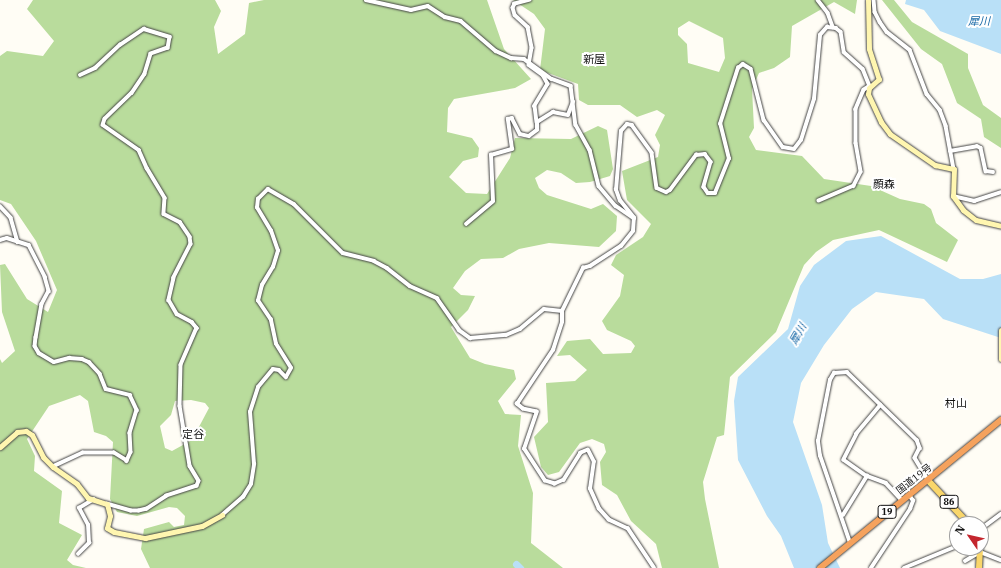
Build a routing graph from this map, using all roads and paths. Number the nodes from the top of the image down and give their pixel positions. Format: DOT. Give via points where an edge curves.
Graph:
graph roads {
  1 [pos="366,0"];
  2 [pos="530,0"];
  3 [pos="818,0"];
  4 [pos="868,0"];
  5 [pos="874,0"];
  6 [pos="833,27"];
  7 [pos="530,62"];
  8 [pos="80,75"];
  9 [pos="870,86"];
  10 [pos="573,101"];
  11 [pos="537,122"];
  12 [pos="950,151"];
  13 [pos="954,169"];
  14 [pos="992,172"];
  15 [pos="1001,192"];
  16 [pos="953,196"];
  17 [pos="819,201"];
  18 [pos="0,206"];
  19 [pos="634,218"];
  20 [pos="466,224"];
  21 [pos="1001,226"];
  22 [pos="0,240"];
  23 [pos="18,242"];
  24 [pos="562,311"];
  25 [pos="1001,330"];
  26 [pos="1001,359"];
  27 [pos="881,406"];
  28 [pos="1001,420"];
  29 [pos="0,447"];
  30 [pos="53,467"];
  31 [pos="867,476"];
  32 [pos="928,480"];
  33 [pos="909,495"];
  34 [pos="94,499"];
  35 [pos="902,500"];
  36 [pos="107,504"];
  37 [pos="1001,514"];
  38 [pos="222,515"];
  39 [pos="843,515"];
  40 [pos="962,516"];
  41 [pos="989,523"];
  42 [pos="848,545"];
  43 [pos="949,549"];
  44 [pos="78,554"];
  45 [pos="989,554"];
  46 [pos="971,556"];
  47 [pos="980,556"];
  48 [pos="1001,560"];
  49 [pos="964,561"];
  50 [pos="654,568"];
  51 [pos="820,568"];
  52 [pos="871,568"];
  53 [pos="904,568"];
  54 [pos="979,568"];
  1 -- 7 [label="street" via="411,10 428,6 445,17 461,21 496,51"];
  2 -- 7 [label="street" via="515,4 513,8 528,27 532,48"];
  3 -- 6 [label="street"];
  4 -- 9 [label="street" via="869,49 879,79"];
  5 -- 12 [label="street" via="875,12 887,32 904,44 913,55 927,94 940,110"];
  6 -- 9 [label="street" via="841,32 844,52 863,69"];
  6 -- 19 [label="street" via="827,27 820,35 814,99 801,140 794,149 783,147 764,120 751,69 743,64 738,68 720,124 730,160 715,193 708,192 704,187 711,164 705,154 696,155 670,190 666,192 657,188 652,152 635,128 630,124 626,125 621,131 616,190 620,201"];
  7 -- 10 [label="street" via="552,79 571,86"];
  7 -- 11 [label="street" via="529,65 543,75 548,84 535,106"];
  8 -- 36 [label="street" via="95,68 120,45 144,29 170,37 170,45 151,54 145,74 103,125 139,150 165,198 164,214 180,222 190,237 191,244 174,278 169,300 177,314 192,322 197,328 181,365 180,406 190,466 199,481 197,486 167,496 147,509 139,511"];
  9 -- 13 [label="street" via="869,100 890,134 934,165"];
  9 -- 17 [label="street" via="864,90 856,109 856,143 862,172 854,186"];
  10 -- 11 [label="street" via="568,115 553,112"];
  10 -- 19 [label="street" via="576,125 590,150 599,186 616,206"];
  11 -- 20 [label="street" via="537,130 526,137 518,132 512,118 508,119 512,149 491,155 493,201"];
  12 -- 13 [label="street"];
  12 -- 14 [label="street" via="977,146 981,148 986,171"];
  13 -- 16 [label="street"];
  15 -- 16 [label="street" via="974,201"];
  16 -- 21 [label="street" via="963,210 976,220"];
  18 -- 23 [label="street" via="12,218"];
  19 -- 24 [label="street" via="633,231 626,241 590,266 583,268"];
  22 -- 23 [label="street" via="7,238"];
  23 -- 30 [label="street" via="29,246 36,256 50,291 42,304 36,337 35,346 39,353 54,362 69,358 89,362 95,367 106,389 130,395 137,410 130,433 131,452 127,462 114,453 82,453"];
  24 -- 38 [label="street" via="544,309 520,328 506,335 470,338 459,330 444,306 433,296 410,286 388,268 374,261 343,254 294,204 268,189 258,199 257,208 271,231 278,251 273,267 262,285 258,301 271,320 276,344 291,368 286,377 273,369 258,387 250,412 254,464 251,484 243,497"];
  24 -- 50 [label="street" via="562,322 551,355 518,402 520,408 535,411 537,415 525,445 525,452 545,481 551,484 564,480 583,450 590,452 594,462 590,489 599,509 609,520 628,529"];
  25 -- 26 [label="street"];
  27 -- 31 [label="street" via="857,434 844,460"];
  27 -- 32 [label="street" via="917,440 920,448 915,458"];
  27 -- 42 [label="street" via="847,372 834,372 830,380 818,441 820,456"];
  28 -- 32 [label="highway, 国道19号 / 19"];
  29 -- 30 [label="street" via="17,432 26,431 32,435 43,457"];
  30 -- 34 [label="street" via="77,484 88,498"];
  31 -- 35 [label="street" via="886,483"];
  31 -- 39 [label="street"];
  32 -- 33 [label="highway, 国道19号 / 19"];
  32 -- 40 [label="main road, 86"];
  33 -- 35 [label="highway, 国道19号 / 19"];
  33 -- 52 [label="street" via="913,501 910,509"];
  34 -- 36 [label="street"];
  34 -- 44 [label="street" via="79,508 88,526 88,543"];
  35 -- 42 [label="highway, 国道19号 / 19"];
  36 -- 38 [label="street" via="110,516 107,528 137,538 202,526"];
  37 -- 41 [label="street"];
  42 -- 51 [label="highway, 国道19号 / 19"];
  43 -- 53 [label="street"];
  45 -- 48 [label="street"];
  46 -- 49 [label="street"];
  47 -- 54 [label="main road"];
}
